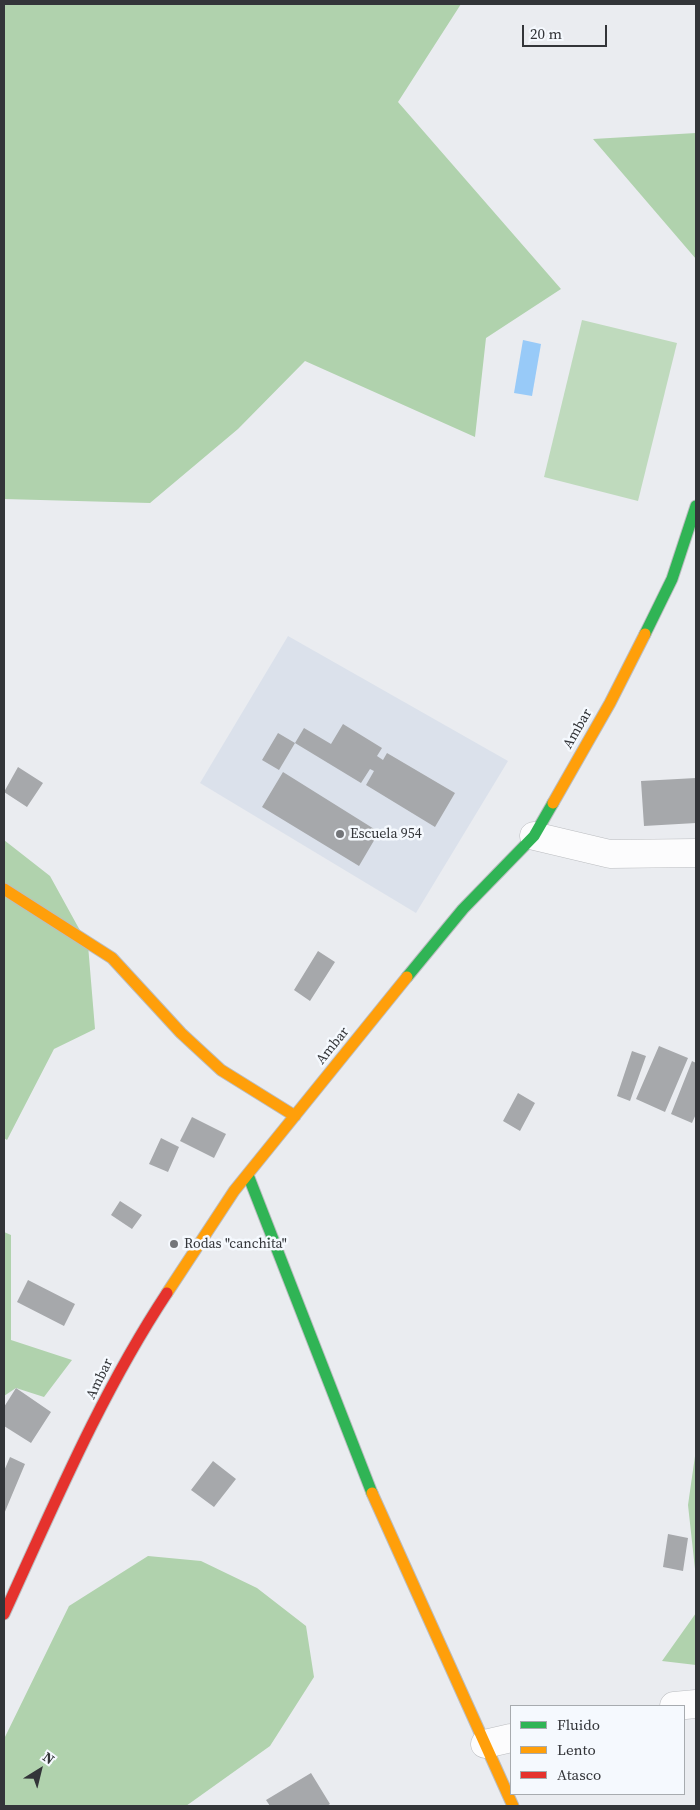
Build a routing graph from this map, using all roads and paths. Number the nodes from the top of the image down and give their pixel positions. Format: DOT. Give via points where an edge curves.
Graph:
graph roads {
  1 [pos="696,506"];
  2 [pos="534,836"];
  3 [pos="696,853"];
  4 [pos="4,888"];
  5 [pos="295,1116"];
  6 [pos="248,1175"];
  7 [pos="4,1614"];
  8 [pos="510,1738"];
  9 [pos="485,1744"];
  10 [pos="513,1806"];
  1 -- 2 [label="street, Ambar" via="672,579 610,703"];
  2 -- 3 [label="street" via="610,854"];
  2 -- 5 [label="street, Ambar" via="463,909"];
  4 -- 5 [label="street" via="112,958 181,1033 221,1070"];
  5 -- 6 [label="street, Ambar"];
  6 -- 7 [label="street, Ambar" via="234,1191 134,1343"];
  6 -- 9 [label="street" via="368,1482"];
  8 -- 9 [label="street"];
  9 -- 10 [label="street"];
}
